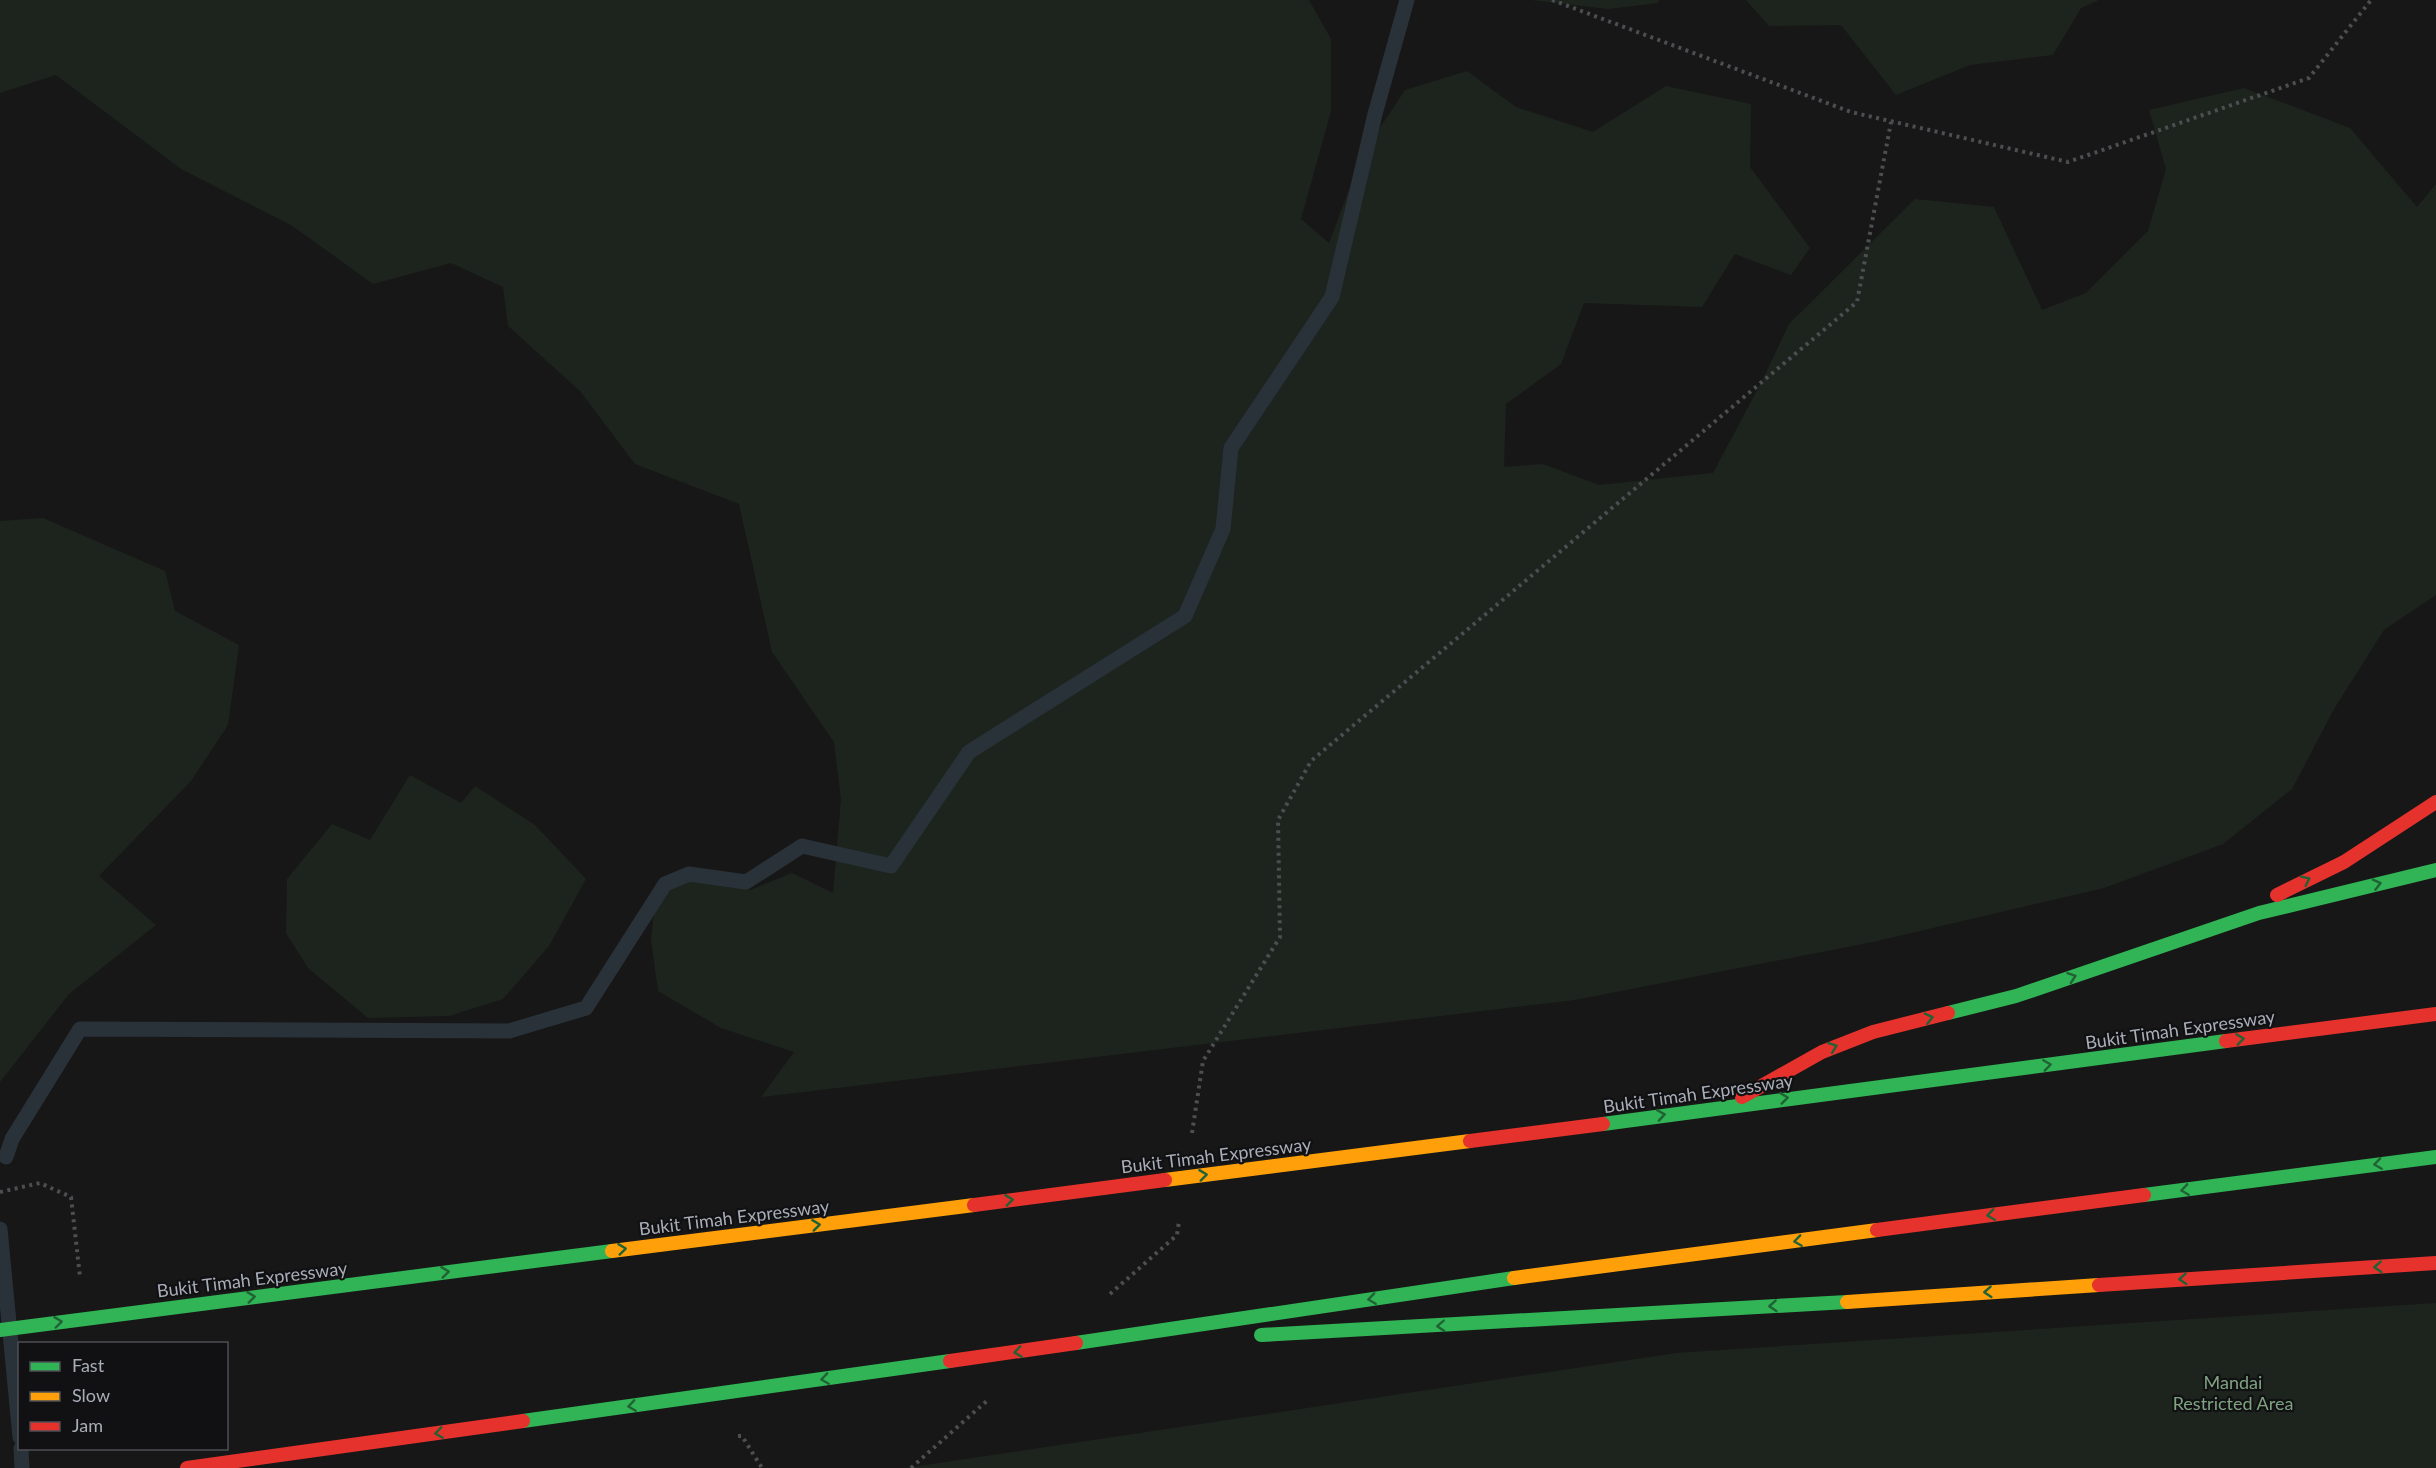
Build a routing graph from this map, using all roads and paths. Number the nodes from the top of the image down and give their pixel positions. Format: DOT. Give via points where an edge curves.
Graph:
graph roads {
  1 [pos="1552,0"];
  2 [pos="2371,0"];
  3 [pos="1891,122"];
  4 [pos="2436,802"];
  5 [pos="2436,870"];
  6 [pos="2259,913"];
  7 [pos="2436,1014"];
  8 [pos="1726,1106"];
  9 [pos="1191,1143"];
  10 [pos="2436,1156"];
  11 [pos="0,1192"];
  12 [pos="1180,1212"];
  13 [pos="2436,1263"];
  14 [pos="81,1287"];
  15 [pos="1106,1297"];
  16 [pos="0,1330"];
  17 [pos="1252,1335"];
  18 [pos="1205,1337"];
  19 [pos="1076,1343"];
  20 [pos="990,1398"];
  21 [pos="187,1468"];
  22 [pos="911,1468"];
  1 -- 3 [label="path" via="1851,112"];
  2 -- 3 [label="path" via="2309,78 2068,162"];
  3 -- 9 [label="path" via="1857,302 1311,761 1278,820 1280,937 1203,1061"];
  6 -- 4 [label="highway, one-way" via="2274,896 2344,862"];
  6 -- 5 [label="highway, one-way"];
  8 -- 6 [label="highway, one-way" via="1822,1052 1873,1032 2016,996"];
  8 -- 7 [label="highway, Bukit Timah Expressway, one-way"];
  16 -- 8 [label="highway, Bukit Timah Expressway, one-way, bridge"];
  10 -- 19 [label="highway, one-way" via="1492,1281"];
  11 -- 14 [label="path" via="40,1183 71,1197"];
  12 -- 15 [label="path" via="1177,1235"];
  13 -- 17 [label="highway, one-way" via="1499,1323"];
  18 -- 19 [label="highway"];
  19 -- 21 [label="highway, one-way, bridge"];
  20 -- 22 [label="path"];
}
